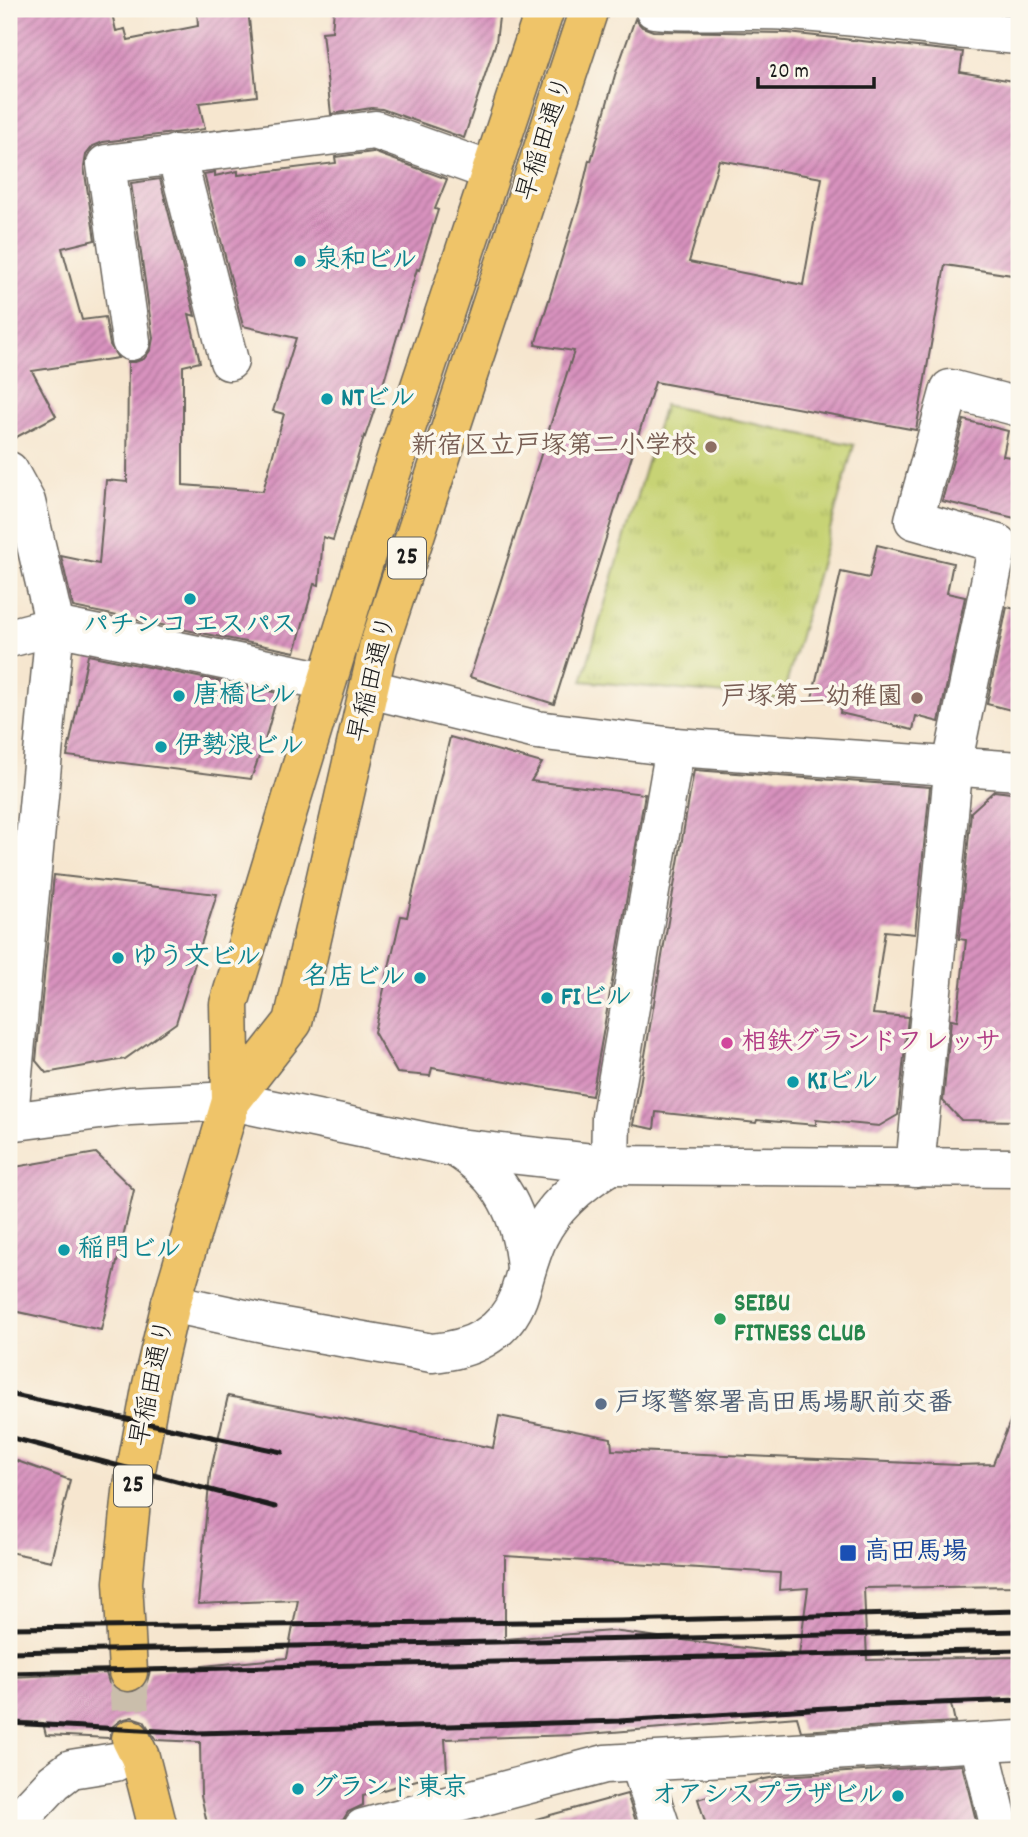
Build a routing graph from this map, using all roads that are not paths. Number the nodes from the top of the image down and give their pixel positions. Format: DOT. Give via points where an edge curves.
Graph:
graph roads {
  1 [pos="545,9"];
  2 [pos="590,9"];
  3 [pos="654,9"];
  4 [pos="920,17"];
  5 [pos="1019,35"];
  6 [pos="176,154"];
  7 [pos="490,172"];
  8 [pos="131,341"];
  9 [pos="229,360"];
  10 [pos="1019,407"];
  11 [pos="9,471"];
  12 [pos="55,626"];
  13 [pos="9,638"];
  14 [pos="327,681"];
  15 [pos="370,689"];
  16 [pos="675,747"];
  17 [pos="954,766"];
  18 [pos="1019,771"];
  19 [pos="231,1101"];
  20 [pos="9,1116"];
  21 [pos="9,1122"];
  22 [pos="456,1148"];
  23 [pos="610,1165"];
  24 [pos="915,1168"];
  25 [pos="1019,1168"];
  26 [pos="526,1268"];
  27 [pos="171,1303"];
  28 [pos="128,1672"];
  29 [pos="1019,1740"];
  30 [pos="979,1743"];
  31 [pos="123,1751"];
  32 [pos="639,1762"];
  33 [pos="428,1820"];
  34 [pos="10,1828"];
  35 [pos="158,1828"];
  36 [pos="363,1828"];
  37 [pos="661,1828"];
  38 [pos="1000,1828"];
  1 -- 7 [label="main road, 早稲田通り / 25"];
  2 -- 15 [label="main road, 早稲田通り / 25" via="427,496"];
  3 -- 4 [label="street"];
  4 -- 5 [label="street"];
  6 -- 7 [label="street" via="376,130"];
  6 -- 8 [label="street" via="106,163"];
  6 -- 9 [label="street"];
  7 -- 14 [label="main road, 早稲田通り / 25"];
  10 -- 17 [label="street" via="950,389 914,520 998,544"];
  11 -- 12 [label="street" via="26,502"];
  12 -- 13 [label="street"];
  12 -- 14 [label="street"];
  12 -- 20 [label="street"];
  14 -- 19 [label="main road, 早稲田通り / 25" via="229,1004"];
  15 -- 16 [label="street" via="537,730"];
  15 -- 19 [label="main road, 早稲田通り / 25" via="293,1022"];
  16 -- 17 [label="street"];
  16 -- 23 [label="street" via="611,1117"];
  17 -- 18 [label="street"];
  17 -- 24 [label="street" via="932,881"];
  19 -- 21 [label="street" via="130,1106"];
  19 -- 22 [label="street"];
  19 -- 27 [label="main road, 早稲田通り / 25"];
  22 -- 23 [label="street"];
  22 -- 26 [label="street" via="485,1170 508,1200 517,1217"];
  23 -- 24 [label="street"];
  23 -- 26 [label="street" via="582,1182 558,1207 539,1235"];
  24 -- 25 [label="street"];
  26 -- 27 [label="street" via="517,1300 499,1327 470,1346 432,1353"];
  27 -- 28 [label="main road, 早稲田通り / 25" via="132,1492 123,1582"];
  29 -- 30 [label="street"];
  30 -- 32 [label="street"];
  30 -- 38 [label="street"];
  31 -- 34 [label="street" via="71,1769"];
  31 -- 35 [label="main road" via="140,1756"];
  32 -- 33 [label="street" via="605,1764"];
  32 -- 37 [label="street"];
  33 -- 36 [label="street"];
}
